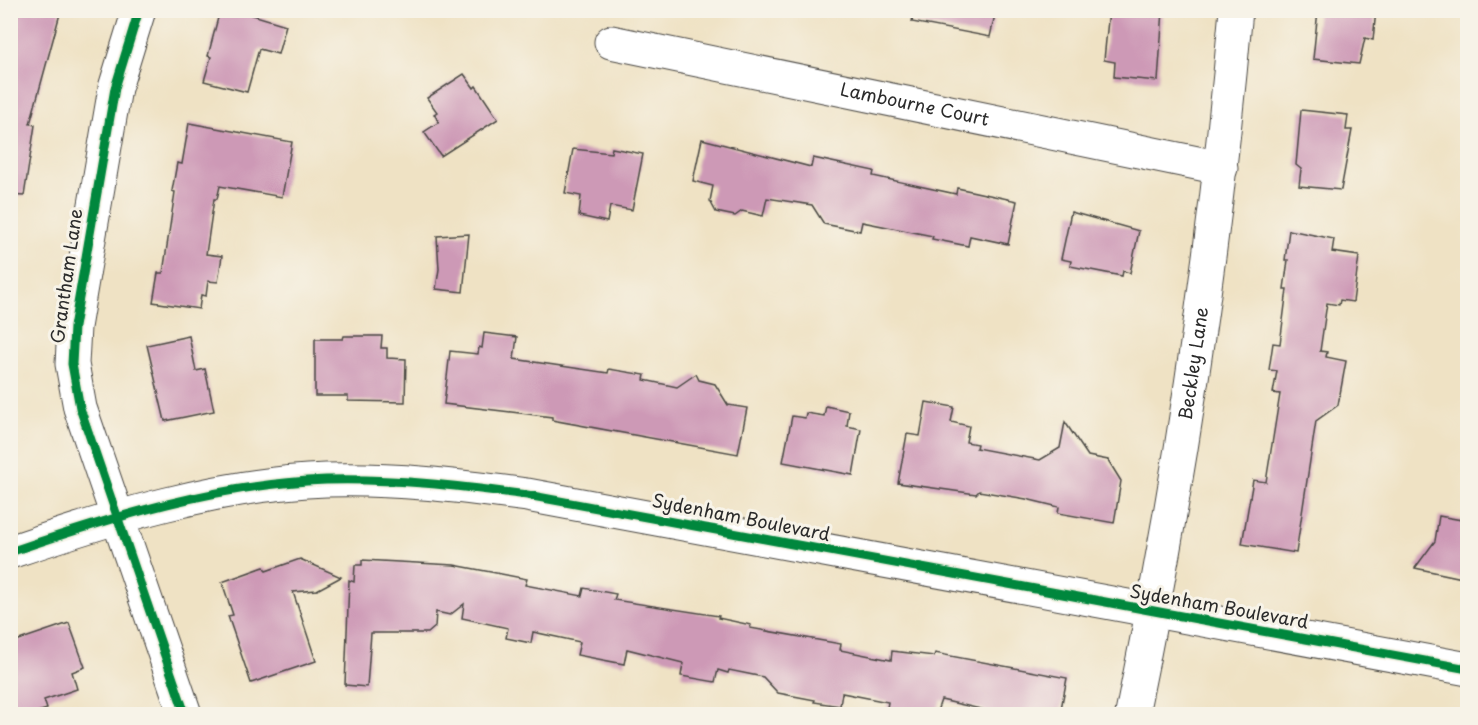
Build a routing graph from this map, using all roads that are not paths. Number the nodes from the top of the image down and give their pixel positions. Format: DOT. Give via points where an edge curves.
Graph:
graph roads {
  1 [pos="139,10"];
  2 [pos="1236,10"];
  3 [pos="611,42"];
  4 [pos="1221,168"];
  5 [pos="117,518"];
  6 [pos="10,552"];
  7 [pos="1153,612"];
  8 [pos="1467,669"];
  9 [pos="184,714"];
  10 [pos="1132,714"];
  1 -- 5 [label="street, Grantham Lane" via="110,111 74,327 72,364 80,408"];
  2 -- 4 [label="street, Beckley Lane"];
  3 -- 4 [label="street, Lambourne Court"];
  4 -- 7 [label="street, Beckley Lane" via="1195,360"];
  5 -- 6 [label="street, Sydenham Boulevard"];
  5 -- 7 [label="street, Sydenham Boulevard" via="188,499 261,486 324,480 429,482 526,495"];
  5 -- 9 [label="street, Grantham Lane"];
  7 -- 8 [label="street, Sydenham Boulevard"];
  7 -- 10 [label="street, Beckley Lane"];
}
